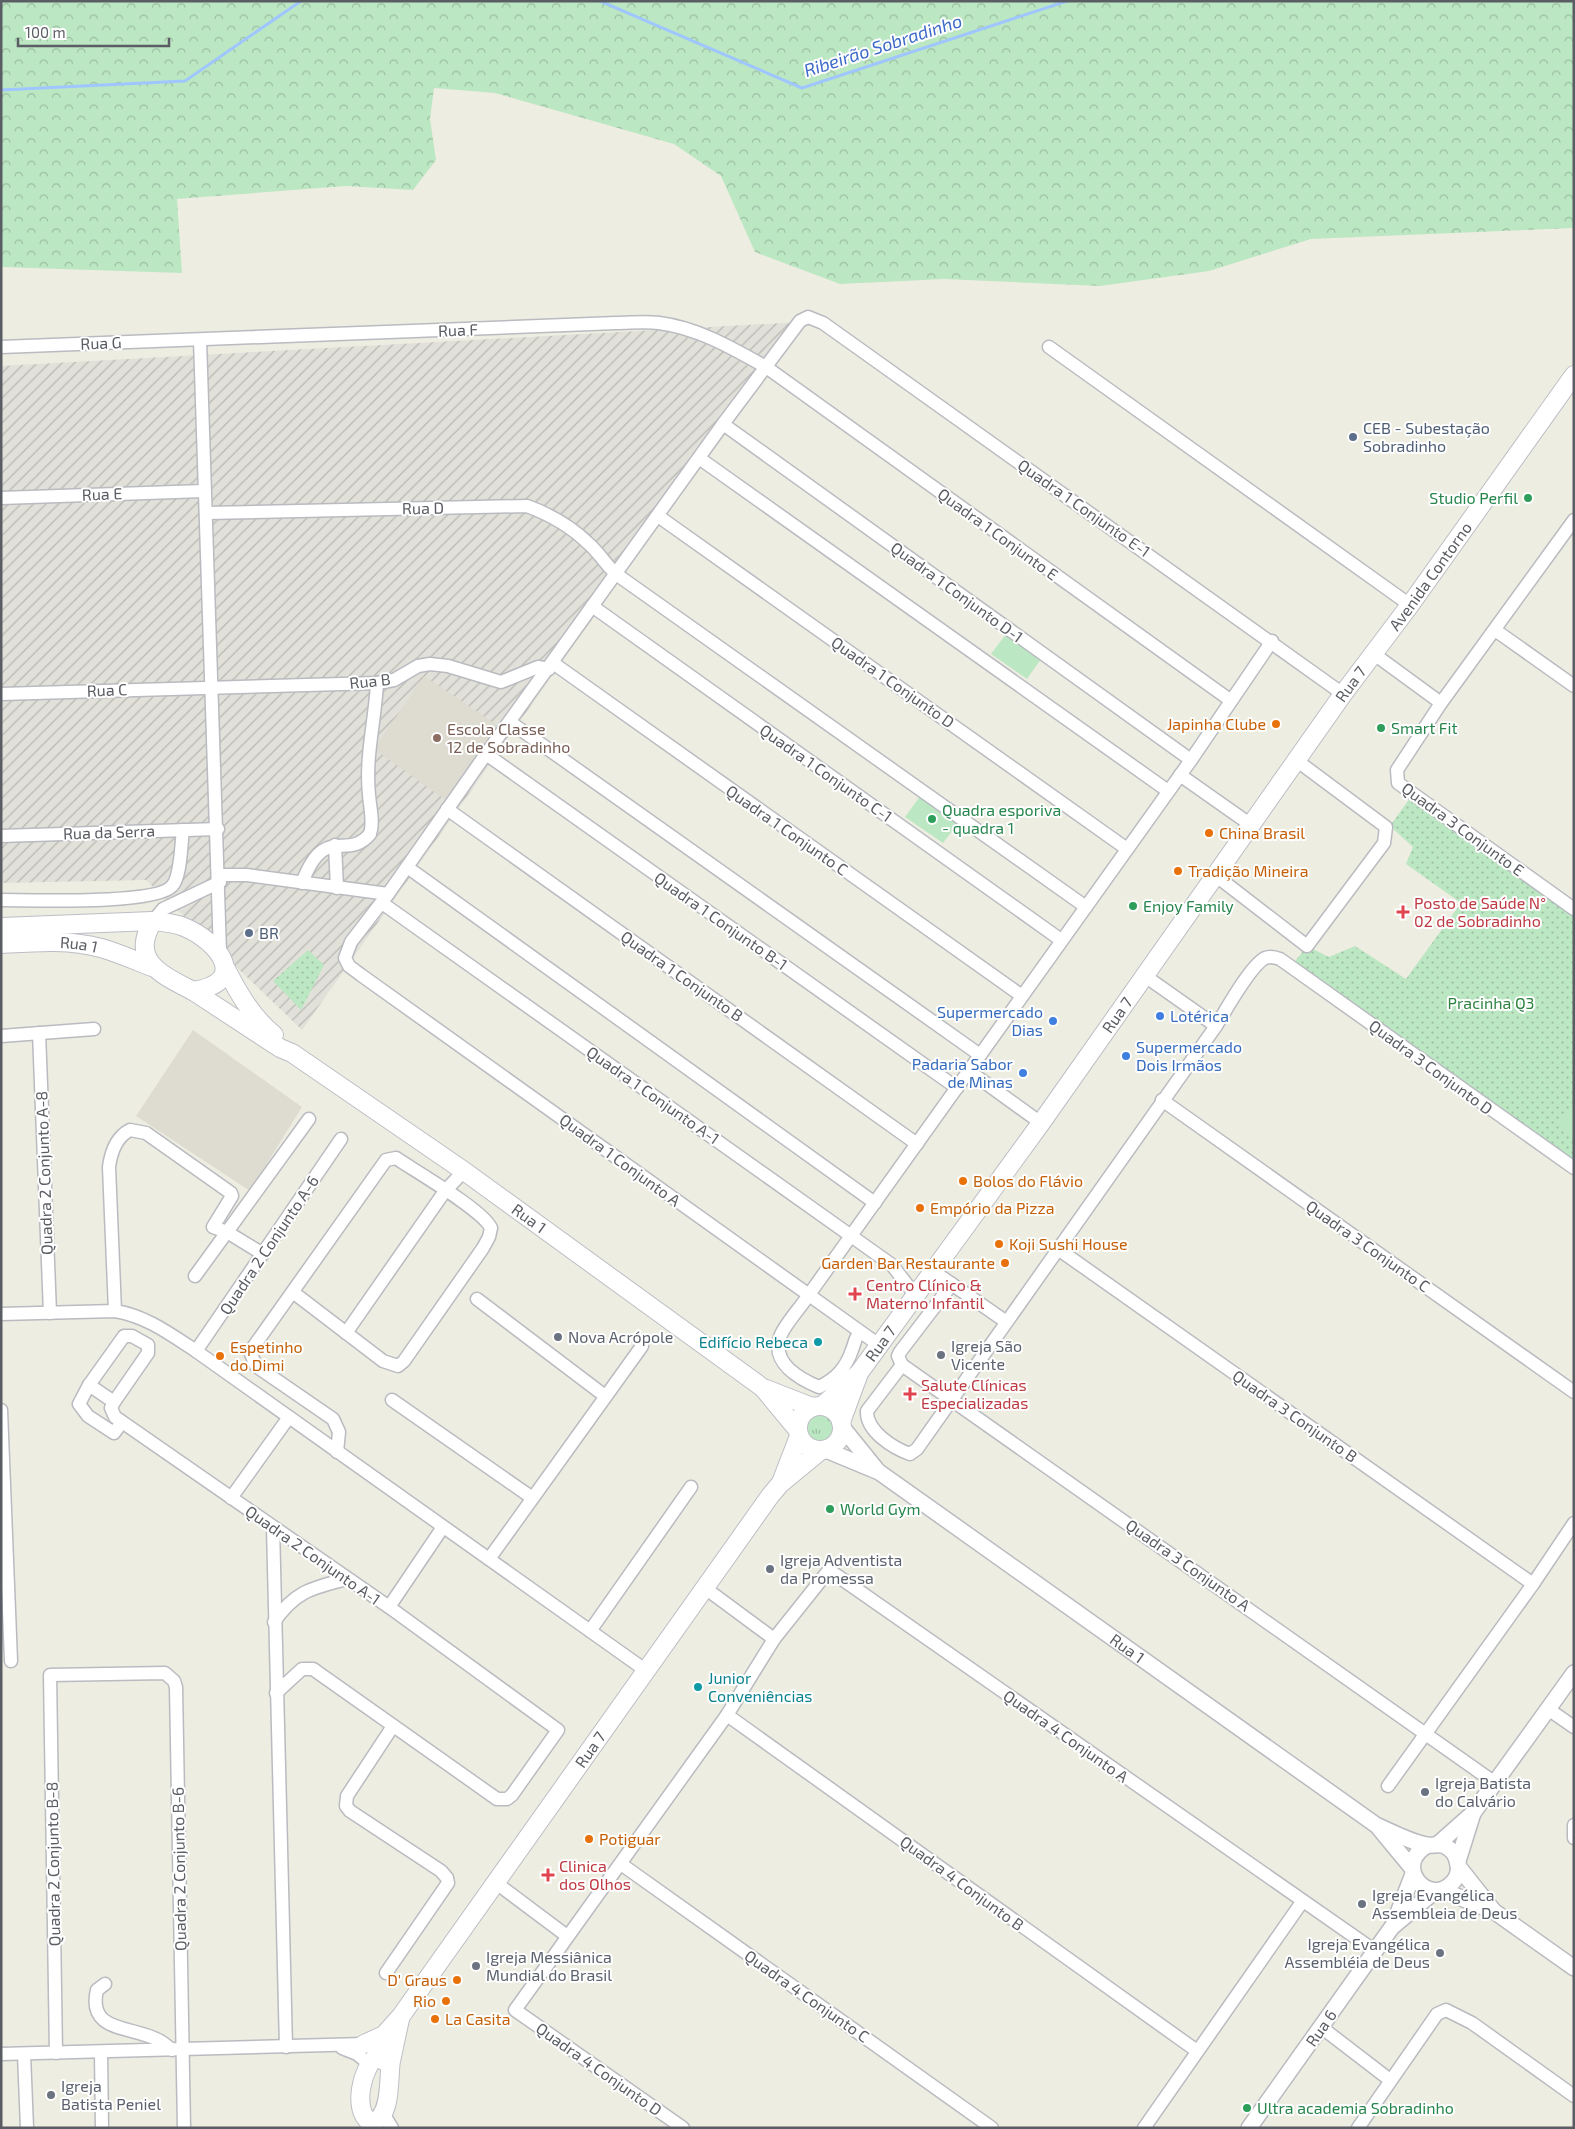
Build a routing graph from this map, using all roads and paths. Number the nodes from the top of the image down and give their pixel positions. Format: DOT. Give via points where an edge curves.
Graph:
graph roads {
  1 [pos="823,323"];
  2 [pos="200,340"];
  3 [pos="1,347"];
  4 [pos="1049,347"];
  5 [pos="766,367"];
  6 [pos="1574,375"];
  7 [pos="723,424"];
  8 [pos="699,458"];
  9 [pos="204,491"];
  10 [pos="1,498"];
  11 [pos="206,513"];
  12 [pos="658,516"];
  13 [pos="1574,520"];
  14 [pos="616,574"];
  15 [pos="1410,605"];
  16 [pos="592,606"];
  17 [pos="1495,630"];
  18 [pos="1272,641"];
  19 [pos="1374,654"];
  20 [pos="551,666"];
  21 [pos="377,683"];
  22 [pos="212,686"];
  23 [pos="1574,686"];
  24 [pos="1,694"];
  25 [pos="1343,694"];
  26 [pos="1230,700"];
  27 [pos="1440,702"];
  28 [pos="510,722"];
  29 [pos="486,754"];
  30 [pos="1191,760"];
  31 [pos="1296,760"];
  32 [pos="1180,775"];
  33 [pos="1168,791"];
  34 [pos="447,809"];
  35 [pos="1251,825"];
  36 [pos="218,829"];
  37 [pos="183,830"];
  38 [pos="1,836"];
  39 [pos="335,845"];
  40 [pos="1127,848"];
  41 [pos="407,867"];
  42 [pos="1215,875"];
  43 [pos="219,879"];
  44 [pos="302,883"];
  45 [pos="337,888"];
  46 [pos="200,892"];
  47 [pos="385,899"];
  48 [pos="1,900"];
  49 [pos="219,903"];
  50 [pos="1086,907"];
  51 [pos="1574,909"];
  52 [pos="153,921"];
  53 [pos="1,927"];
  54 [pos="1061,940"];
  55 [pos="1,944"];
  56 [pos="223,961"];
  57 [pos="152,967"];
  58 [pos="1145,976"];
  59 [pos="193,991"];
  60 [pos="1022,996"];
  61 [pos="1216,1026"];
  62 [pos="94,1029"];
  63 [pos="38,1033"];
  64 [pos="1,1036"];
  65 [pos="292,1053"];
  66 [pos="980,1055"];
  67 [pos="969,1071"];
  68 [pos="957,1088"];
  69 [pos="1162,1100"];
  70 [pos="309,1119"];
  71 [pos="1041,1123"];
  72 [pos="342,1139"];
  73 [pos="917,1144"];
  74 [pos="1574,1168"];
  75 [pos="464,1171"];
  76 [pos="445,1191"];
  77 [pos="875,1203"];
  78 [pos="226,1232"];
  79 [pos="852,1236"];
  80 [pos="1058,1249"];
  81 [pos="263,1254"];
  82 [pos="933,1271"];
  83 [pos="195,1276"];
  84 [pos="952,1284"];
  85 [pos="294,1294"];
  86 [pos="915,1295"];
  87 [pos="808,1296"];
  88 [pos="477,1299"];
  89 [pos="115,1311"];
  90 [pos="50,1313"];
  91 [pos="1,1314"];
  92 [pos="1005,1321"];
  93 [pos="860,1332"];
  94 [pos="346,1333"];
  95 [pos="879,1345"];
  96 [pos="642,1346"];
  97 [pos="196,1351"];
  98 [pos="902,1365"];
  99 [pos="859,1373"];
  100 [pos="89,1385"];
  101 [pos="763,1388"];
  102 [pos="1574,1392"];
  103 [pos="605,1396"];
  104 [pos="951,1398"];
  105 [pos="392,1400"];
  106 [pos="114,1402"];
  107 [pos="817,1406"];
  108 [pos="1,1410"];
  109 [pos="289,1417"];
  110 [pos="122,1422"];
  111 [pos="842,1425"];
  112 [pos="798,1433"];
  113 [pos="823,1450"];
  114 [pos="337,1452"];
  115 [pos="879,1472"];
  116 [pos="780,1484"];
  117 [pos="691,1487"];
  118 [pos="531,1497"];
  119 [pos="231,1498"];
  120 [pos="1574,1523"];
  121 [pos="273,1527"];
  122 [pos="443,1527"];
  123 [pos="489,1559"];
  124 [pos="347,1578"];
  125 [pos="1533,1584"];
  126 [pos="705,1588"];
  127 [pos="388,1608"];
  128 [pos="274,1622"];
  129 [pos="590,1631"];
  130 [pos="774,1639"];
  131 [pos="11,1661"];
  132 [pos="648,1672"];
  133 [pos="1574,1673"];
  134 [pos="50,1675"];
  135 [pos="276,1693"];
  136 [pos="1548,1709"];
  137 [pos="726,1715"];
  138 [pos="394,1726"];
  139 [pos="1574,1727"];
  140 [pos="1425,1732"];
  141 [pos="1495,1783"];
  142 [pos="1388,1786"];
  143 [pos="1473,1813"];
  144 [pos="1376,1825"];
  145 [pos="1574,1826"];
  146 [pos="1574,1838"];
  147 [pos="1433,1845"];
  148 [pos="622,1864"];
  149 [pos="1458,1864"];
  150 [pos="1413,1871"];
  151 [pos="495,1882"];
  152 [pos="1439,1890"];
  153 [pos="1302,1902"];
  154 [pos="1495,1912"];
  155 [pos="1392,1927"];
  156 [pos="567,1936"];
  157 [pos="1375,1951"];
  158 [pos="1574,1968"];
  159 [pos="386,1974"];
  160 [pos="105,1984"];
  161 [pos="401,2016"];
  162 [pos="1321,2027"];
  163 [pos="384,2035"];
  164 [pos="364,2044"];
  165 [pos="338,2046"];
  166 [pos="286,2048"];
  167 [pos="177,2050"];
  168 [pos="1197,2051"];
  169 [pos="100,2052"];
  170 [pos="56,2053"];
  171 [pos="1,2054"];
  172 [pos="24,2054"];
  173 [pos="379,2060"];
  174 [pos="1390,2080"];
  175 [pos="1574,2096"];
  176 [pos="375,2123"];
  177 [pos="1147,2127"];
  178 [pos="27,2128"];
  179 [pos="102,2128"];
  180 [pos="184,2128"];
  181 [pos="684,2128"];
  182 [pos="992,2128"];
  183 [pos="1249,2128"];
  184 [pos="1358,2128"];
  1 -- 5 [label="street, Quadra 1 Conjunto A" via="808,317 800,321"];
  1 -- 18 [label="street, Quadra 1 Conjunto E-1"];
  2 -- 3 [label="street, Rua G"];
  2 -- 5 [label="street, Rua F" via="657,323 714,338"];
  2 -- 9 [label="street"];
  4 -- 15 [label="street"];
  5 -- 7 [label="street, Quadra 1 Conjunto A"];
  5 -- 26 [label="street, Quadra 1 Conjunto E"];
  6 -- 15 [label="main road, Avenida Contorno"];
  7 -- 8 [label="street, Quadra 1 Conjunto A"];
  7 -- 30 [label="street, Quadra 1 Conjunto D-1"];
  8 -- 12 [label="street, Quadra 1 Conjunto A"];
  8 -- 33 [label="street"];
  9 -- 10 [label="street, Rua E"];
  9 -- 11 [label="street"];
  11 -- 14 [label="street, Rua D" via="528,506 576,533"];
  11 -- 22 [label="street"];
  12 -- 14 [label="street, Quadra 1 Conjunto A"];
  12 -- 40 [label="street, Quadra 1 Conjunto D"];
  13 -- 17 [label="street"];
  14 -- 16 [label="street, Quadra 1 Conjunto A"];
  14 -- 50 [label="street"];
  15 -- 19 [label="main road, Avenida Contorno"];
  16 -- 20 [label="street, Quadra 1 Conjunto A"];
  16 -- 54 [label="street, Quadra 1 Conjunto C-1"];
  17 -- 23 [label="street"];
  17 -- 27 [label="street"];
  18 -- 25 [label="street, Quadra 1 Conjunto E-1"];
  18 -- 26 [label="street"];
  19 -- 25 [label="main road, Rua 7"];
  19 -- 27 [label="street"];
  20 -- 21 [label="street, Rua B" via="538,667 501,682 430,664 418,666 394,680"];
  20 -- 28 [label="street, Quadra 1 Conjunto A"];
  20 -- 60 [label="street, Quadra 1 Conjunto C"];
  21 -- 22 [label="street, Rua B"];
  21 -- 39 [label="street" via="367,776 372,829 366,839 357,844"];
  22 -- 24 [label="street, Rua C"];
  22 -- 36 [label="street"];
  25 -- 31 [label="main road, Rua 7"];
  26 -- 30 [label="street"];
  27 -- 51 [label="street, Quadra 3 Conjunto E" via="1397,770 1398,783"];
  28 -- 29 [label="street, Quadra 1 Conjunto A"];
  28 -- 66 [label="street"];
  29 -- 34 [label="street, Quadra 1 Conjunto A"];
  29 -- 68 [label="street, Quadra 1 Conjunto B-1"];
  30 -- 32 [label="street"];
  31 -- 35 [label="main road, Rua 7"];
  31 -- 42 [label="street" via="1386,827 1384,843 1307,946"];
  32 -- 33 [label="street"];
  32 -- 35 [label="street"];
  33 -- 40 [label="street"];
  34 -- 41 [label="street, Quadra 1 Conjunto A"];
  34 -- 73 [label="street, Quadra 1 Conjunto B"];
  35 -- 42 [label="main road, Rua 7"];
  36 -- 37 [label="street, Rua da Serra"];
  36 -- 43 [label="street"];
  37 -- 38 [label="street, Rua da Serra"];
  37 -- 48 [label="street" via="178,876 167,891 150,896 82,900"];
  39 -- 44 [label="street" via="322,849 313,859"];
  39 -- 45 [label="street"];
  40 -- 50 [label="street"];
  41 -- 47 [label="street, Quadra 1 Conjunto A"];
  41 -- 77 [label="street"];
  42 -- 58 [label="main road, Rua 7"];
  43 -- 44 [label="street" via="247,875"];
  43 -- 46 [label="street"];
  43 -- 49 [label="street"];
  44 -- 45 [label="street"];
  45 -- 47 [label="street"];
  46 -- 49 [label="street" via="215,897"];
  46 -- 52 [label="street" via="163,910"];
  47 -- 79 [label="street, Quadra 1 Conjunto A-1"];
  47 -- 87 [label="street, Quadra 1 Conjunto A" via="346,952 349,966"];
  49 -- 56 [label="street"];
  50 -- 54 [label="street"];
  52 -- 53 [label="main road, Rua 1"];
  52 -- 56 [label="main road" via="183,926 200,936"];
  52 -- 57 [label="main road" via="145,934 144,946"];
  54 -- 60 [label="street"];
  55 -- 57 [label="main road, Rua 1" via="81,944"];
  56 -- 59 [label="main road" via="214,986"];
  56 -- 65 [label="main road" via="255,1016"];
  57 -- 59 [label="main road"];
  58 -- 61 [label="street"];
  58 -- 71 [label="main road, Rua 7"];
  59 -- 65 [label="main road"];
  60 -- 66 [label="street"];
  61 -- 69 [label="street"];
  61 -- 74 [label="street, Quadra 3 Conjunto D" via="1260,963 1274,957"];
  62 -- 63 [label="street"];
  63 -- 64 [label="street"];
  63 -- 90 [label="street, Quadra 2 Conjunto A-8"];
  65 -- 75 [label="main road, Rua 1"];
  66 -- 67 [label="street"];
  67 -- 68 [label="street"];
  67 -- 71 [label="street"];
  68 -- 73 [label="street"];
  69 -- 80 [label="street"];
  69 -- 102 [label="street, Quadra 3 Conjunto C"];
  70 -- 78 [label="street"];
  71 -- 82 [label="main road, Rua 7"];
  72 -- 81 [label="street, Quadra 2 Conjunto A-6"];
  73 -- 77 [label="street"];
  75 -- 76 [label="street"];
  75 -- 101 [label="main road, Rua 1"];
  76 -- 85 [label="street" via="396,1158 386,1160"];
  76 -- 94 [label="street"];
  76 -- 94 [label="street" via="488,1223 489,1237 404,1362 398,1366 383,1361"];
  77 -- 79 [label="street"];
  78 -- 81 [label="street"];
  78 -- 83 [label="street"];
  78 -- 89 [label="street" via="213,1227 232,1196 230,1190 146,1133 130,1130 116,1143 111,1154"];
  79 -- 86 [label="street, Quadra 1 Conjunto A-1" via="892,1265"];
  79 -- 87 [label="street"];
  80 -- 92 [label="street"];
  80 -- 125 [label="street, Quadra 3 Conjunto B"];
  81 -- 97 [label="street, Quadra 2 Conjunto A-6"];
  82 -- 84 [label="street"];
  82 -- 86 [label="main road, Rua 7"];
  84 -- 92 [label="street"];
  84 -- 98 [label="street" via="900,1352 898,1356"];
  85 -- 94 [label="street"];
  85 -- 114 [label="street" via="254,1346 252,1360 333,1419 340,1432"];
  86 -- 95 [label="main road, Rua 7"];
  87 -- 93 [label="street, Quadra 1 Conjunto A"];
  87 -- 93 [label="street" via="779,1337 784,1365 800,1379 819,1387 833,1381 848,1362"];
  88 -- 103 [label="street"];
  89 -- 90 [label="street"];
  89 -- 97 [label="street" via="150,1322"];
  90 -- 91 [label="street"];
  92 -- 104 [label="street"];
  93 -- 95 [label="street, Quadra 1 Conjunto A"];
  95 -- 99 [label="main road, Rua 7"];
  96 -- 103 [label="street"];
  97 -- 109 [label="street"];
  98 -- 104 [label="street, Quadra 3 Conjunto A"];
  98 -- 104 [label="street" via="867,1411 869,1424 885,1440 904,1452 913,1453"];
  99 -- 107 [label="main road, Rua 7"];
  99 -- 111 [label="main road, Rua 7"];
  100 -- 106 [label="street"];
  100 -- 106 [label="street" via="124,1336 132,1336 148,1345 148,1353"];
  100 -- 110 [label="street" via="80,1404 82,1411 114,1433"];
  101 -- 107 [label="main road, Rua 1"];
  101 -- 112 [label="main road, Rua 1"];
  103 -- 118 [label="street"];
  104 -- 140 [label="street, Quadra 3 Conjunto A"];
  105 -- 118 [label="street"];
  106 -- 110 [label="street" via="112,1413"];
  107 -- 111 [label="main road" via="834,1411"];
  107 -- 112 [label="main road" via="801,1415"];
  108 -- 131 [label="street"];
  109 -- 114 [label="street"];
  109 -- 119 [label="street, Quadra 2 Conjunto A-1"];
  110 -- 119 [label="street, Quadra 2 Conjunto A-1"];
  111 -- 113 [label="main road" via="838,1441"];
  111 -- 115 [label="street"];
  112 -- 113 [label="main road" via="807,1447"];
  112 -- 116 [label="main road, Rua 7"];
  113 -- 115 [label="street"];
  113 -- 116 [label="main road, Rua 7"];
  114 -- 122 [label="street"];
  115 -- 144 [label="street, Rua 1"];
  116 -- 126 [label="main road, Rua 7"];
  117 -- 129 [label="street"];
  118 -- 123 [label="street"];
  119 -- 121 [label="street, Quadra 2 Conjunto A-1"];
  120 -- 125 [label="street"];
  121 -- 124 [label="street, Quadra 2 Conjunto A-1"];
  121 -- 128 [label="street"];
  122 -- 123 [label="street"];
  122 -- 127 [label="street, Quadra 2 Conjunto A-1"];
  123 -- 129 [label="street"];
  124 -- 127 [label="street, Quadra 2 Conjunto A-1"];
  124 -- 128 [label="street" via="307,1589 296,1596"];
  125 -- 140 [label="street"];
  126 -- 130 [label="street"];
  126 -- 132 [label="main road, Rua 7"];
  127 -- 138 [label="street" via="558,1730 512,1795 507,1799 496,1799"];
  128 -- 135 [label="street"];
  129 -- 132 [label="street"];
  130 -- 137 [label="street"];
  130 -- 153 [label="street, Quadra 4 Conjunto A" via="829,1570"];
  132 -- 151 [label="main road, Rua 7"];
  133 -- 136 [label="street"];
  134 -- 167 [label="street, Quadra 2 Conjunto B-6" via="165,1673 174,1680"];
  134 -- 170 [label="street, Quadra 2 Conjunto B-8"];
  135 -- 138 [label="street" via="302,1669 313,1669"];
  135 -- 166 [label="street"];
  136 -- 139 [label="street"];
  136 -- 141 [label="street"];
  137 -- 148 [label="street"];
  137 -- 168 [label="street, Quadra 4 Conjunto B"];
  138 -- 159 [label="street" via="347,1796 346,1806 441,1871 448,1883"];
  140 -- 141 [label="street, Quadra 3 Conjunto A"];
  140 -- 142 [label="street"];
  141 -- 143 [label="street"];
  143 -- 147 [label="street"];
  143 -- 149 [label="street"];
  144 -- 147 [label="street"];
  144 -- 150 [label="street"];
  145 -- 146 [label="street"];
  147 -- 149 [label="street" via="1450,1850"];
  147 -- 150 [label="street" via="1416,1854"];
  148 -- 156 [label="street"];
  148 -- 182 [label="street, Quadra 4 Conjunto C"];
  149 -- 152 [label="street" via="1454,1881"];
  149 -- 154 [label="street"];
  150 -- 152 [label="street" via="1421,1886"];
  150 -- 155 [label="street, Rua 6"];
  151 -- 156 [label="street"];
  151 -- 161 [label="main road, Rua 7"];
  152 -- 154 [label="street"];
  152 -- 155 [label="street, Rua 6"];
  153 -- 157 [label="street, Quadra 4 Conjunto A"];
  153 -- 168 [label="street"];
  154 -- 158 [label="street"];
  155 -- 157 [label="street, Rua 6"];
  156 -- 181 [label="street, Quadra 4 Conjunto D" via="515,2010"];
  157 -- 162 [label="street, Rua 6"];
  160 -- 167 [label="street" via="97,1990 94,2004 98,2016 113,2026 157,2039"];
  161 -- 163 [label="main road, Rua 7"];
  161 -- 173 [label="main road, Rua 7"];
  162 -- 174 [label="street"];
  162 -- 183 [label="street, Rua 6"];
  163 -- 164 [label="main road"];
  163 -- 173 [label="main road, Rua 7"];
  164 -- 165 [label="street"];
  164 -- 173 [label="street"];
  165 -- 166 [label="street"];
  165 -- 173 [label="street"];
  166 -- 167 [label="street"];
  167 -- 169 [label="street"];
  167 -- 180 [label="street, Quadra 2 Conjunto B-6"];
  168 -- 177 [label="street"];
  169 -- 170 [label="street"];
  169 -- 179 [label="street"];
  170 -- 172 [label="street"];
  171 -- 172 [label="street"];
  172 -- 178 [label="street"];
  173 -- 176 [label="main road" via="389,2091"];
  173 -- 176 [label="main road" via="360,2099"];
  174 -- 175 [label="street" via="1437,2014 1446,2010 1458,2015"];
  174 -- 184 [label="street"];
}
